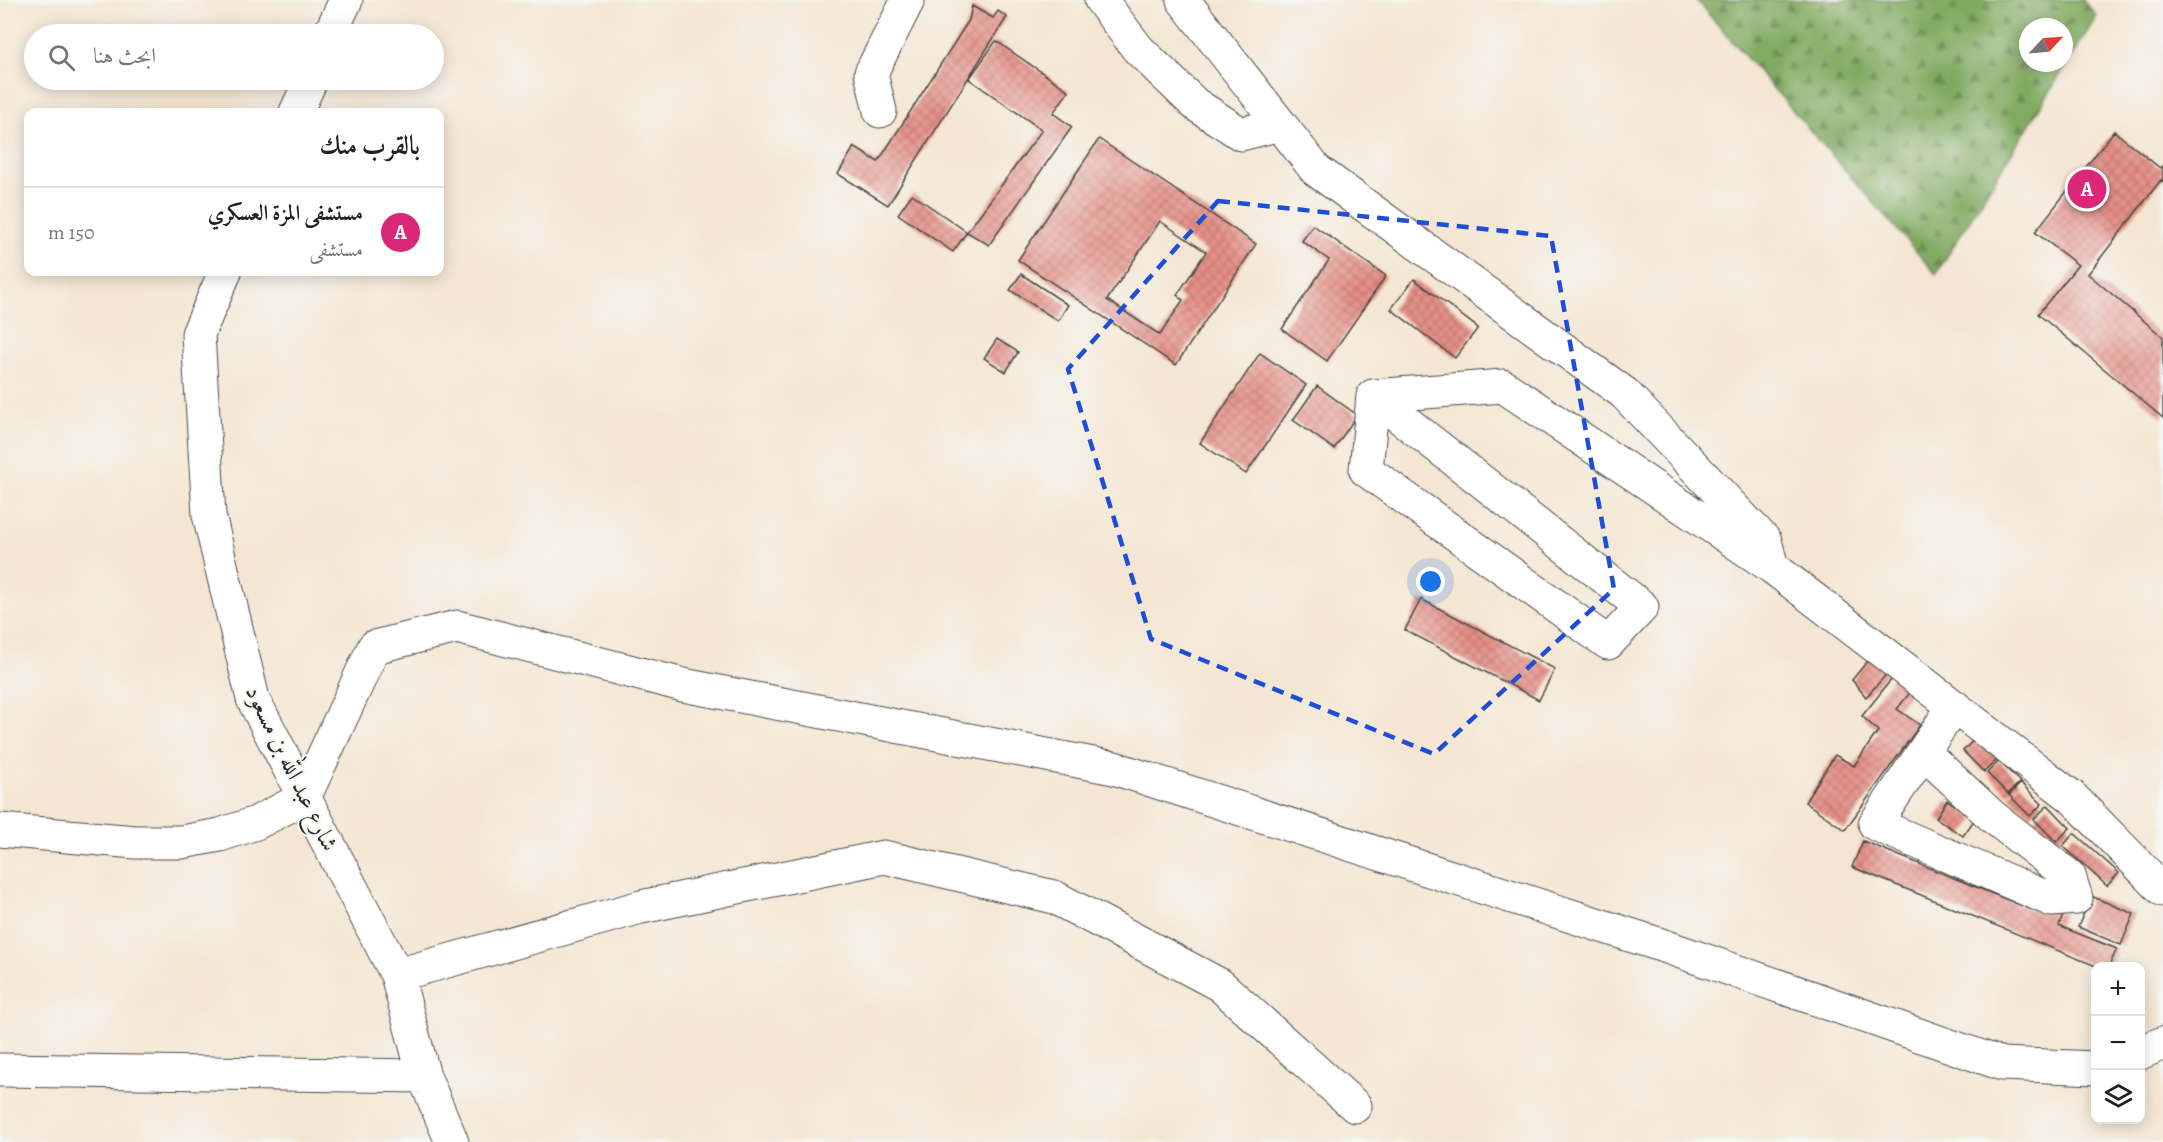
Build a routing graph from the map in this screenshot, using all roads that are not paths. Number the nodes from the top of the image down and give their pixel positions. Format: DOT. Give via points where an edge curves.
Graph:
graph roads {
  1 [pos="346,0"];
  2 [pos="908,0"];
  3 [pos="1101,0"];
  4 [pos="1183,0"];
  5 [pos="335,24"];
  6 [pos="306,90"];
  7 [pos="298,108"];
  8 [pos="880,111"];
  9 [pos="1280,124"];
  10 [pos="223,276"];
  11 [pos="1373,396"];
  12 [pos="1772,567"];
  13 [pos="1953,706"];
  14 [pos="1923,752"];
  15 [pos="304,798"];
  16 [pos="0,830"];
  17 [pos="2163,890"];
  18 [pos="397,975"];
  19 [pos="2163,1043"];
  20 [pos="2145,1051"];
  21 [pos="2091,1068"];
  22 [pos="0,1070"];
  23 [pos="424,1076"];
  24 [pos="1355,1106"];
  25 [pos="452,1142"];
  1 -- 5 [label="street"];
  2 -- 8 [label="street" via="871,73"];
  3 -- 9 [label="street" via="1138,49 1195,104 1241,134"];
  4 -- 9 [label="street"];
  6 -- 7 [label="street"];
  9 -- 12 [label="street" via="1316,170 1624,393 1765,541"];
  10 -- 15 [label="street, شارع عبد الله بن مسعود" via="198,334 209,515 253,699"];
  11 -- 11 [label="street" via="1366,470 1608,643 1642,607"];
  11 -- 12 [label="street" via="1503,386"];
  12 -- 13 [label="street"];
  13 -- 14 [label="street"];
  13 -- 17 [label="street" via="2072,797"];
  14 -- 14 [label="street" via="1875,824 2052,900 2076,898 2069,876 1993,817"];
  15 -- 16 [label="street" via="256,823 182,842 135,842"];
  15 -- 18 [label="street, شارع عبد الله بن مسعود"];
  15 -- 21 [label="street" via="374,647 457,627 683,685 1114,768 1653,942 2002,1064"];
  18 -- 23 [label="street, شارع عبد الله بن مسعود"];
  18 -- 24 [label="street" via="641,907 884,856 1054,897 1220,985"];
  19 -- 20 [label="street"];
  22 -- 23 [label="street"];
  23 -- 25 [label="street, شارع عبد الله بن مسعود"];
}
